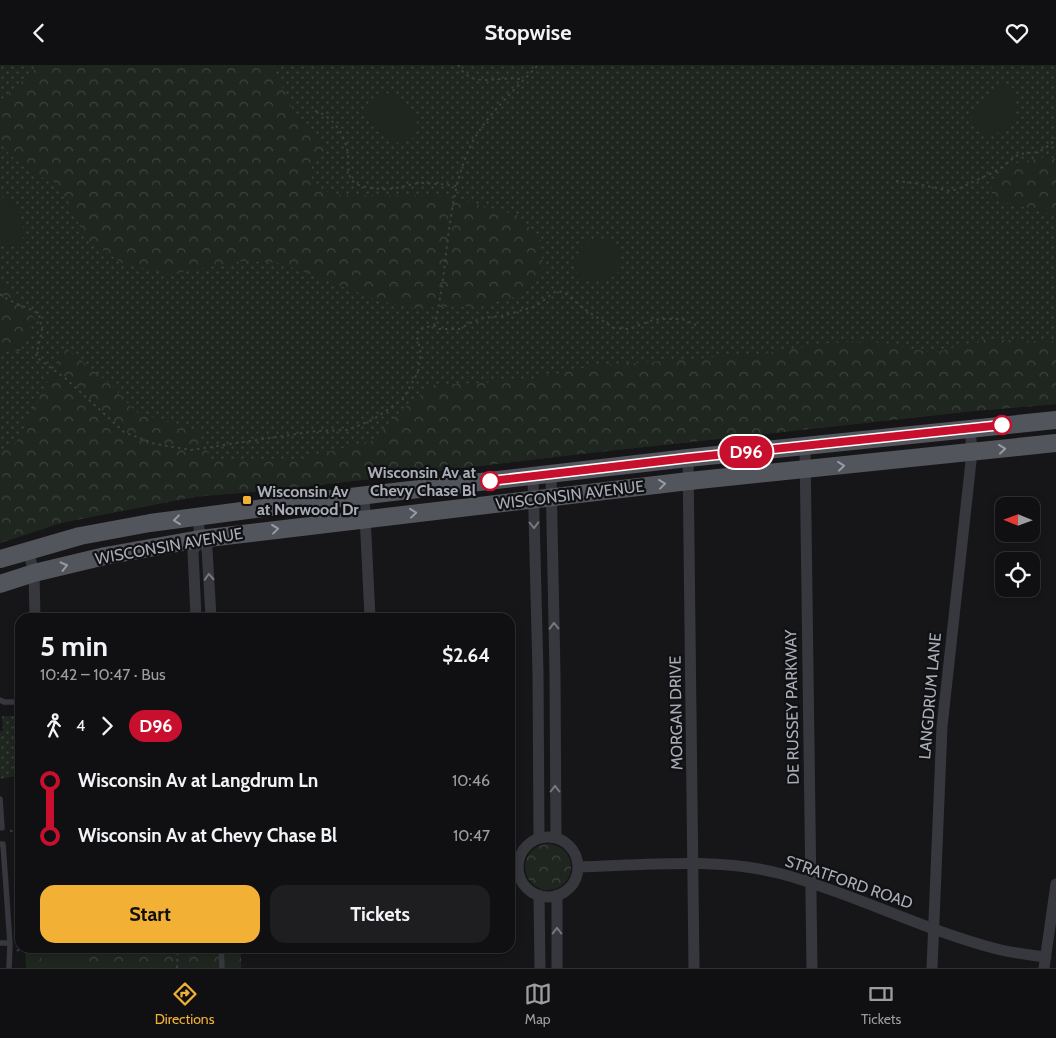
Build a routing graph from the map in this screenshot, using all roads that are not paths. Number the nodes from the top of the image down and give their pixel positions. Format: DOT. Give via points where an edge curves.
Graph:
graph roads {
  1 [pos="1056,420"];
  2 [pos="970,429"];
  3 [pos="1056,443"];
  4 [pos="805,446"];
  5 [pos="972,451"];
  6 [pos="688,458"];
  7 [pos="806,469"];
  8 [pos="551,474"];
  9 [pos="533,476"];
  10 [pos="689,481"];
  11 [pos="364,495"];
  12 [pos="551,497"];
  13 [pos="533,499"];
  14 [pos="198,517"];
  15 [pos="365,518"];
  16 [pos="200,539"];
  17 [pos="28,550"];
  18 [pos="0,559"];
  19 [pos="34,573"];
  20 [pos="0,584"];
  21 [pos="35,613"];
  22 [pos="196,613"];
  23 [pos="211,613"];
  24 [pos="370,613"];
  25 [pos="538,673"];
  26 [pos="555,673"];
  27 [pos="0,700"];
  28 [pos="15,702"];
  29 [pos="0,799"];
  30 [pos="2,828"];
  31 [pos="556,837"];
  32 [pos="539,838"];
  33 [pos="0,845"];
  34 [pos="515,862"];
  35 [pos="694,864"];
  36 [pos="515,866"];
  37 [pos="578,867"];
  38 [pos="810,883"];
  39 [pos="1056,883"];
  40 [pos="539,895"];
  41 [pos="557,895"];
  42 [pos="934,929"];
  43 [pos="0,943"];
  44 [pos="10,943"];
  45 [pos="221,953"];
  46 [pos="1045,963"];
  47 [pos="9,968"];
  48 [pos="222,968"];
  49 [pos="540,968"];
  50 [pos="558,968"];
  51 [pos="694,968"];
  52 [pos="812,968"];
  53 [pos="932,968"];
  1 -- 2 [label="main road, WISCONSIN AVENUE"];
  2 -- 4 [label="main road, WISCONSIN AVENUE"];
  2 -- 5 [label="street, LANGDRUM LANE"];
  5 -- 3 [label="main road, WISCONSIN AVENUE, one-way"];
  4 -- 6 [label="main road, WISCONSIN AVENUE"];
  4 -- 7 [label="street, DE RUSSEY PARKWAY"];
  7 -- 5 [label="main road, WISCONSIN AVENUE, one-way"];
  5 -- 42 [label="street, LANGDRUM LANE" via="942,727"];
  6 -- 8 [label="main road, WISCONSIN AVENUE"];
  6 -- 10 [label="street, MORGAN DRIVE"];
  7 -- 10 [label="main road, WISCONSIN AVENUE"];
  7 -- 38 [label="street, DE RUSSEY PARKWAY"];
  8 -- 9 [label="main road, WISCONSIN AVENUE"];
  8 -- 12 [label="street"];
  9 -- 11 [label="main road, WISCONSIN AVENUE"];
  9 -- 13 [label="street"];
  12 -- 10 [label="main road, WISCONSIN AVENUE, one-way"];
  10 -- 35 [label="street, MORGAN DRIVE"];
  11 -- 14 [label="main road, WISCONSIN AVENUE"];
  11 -- 15 [label="street"];
  12 -- 13 [label="main road, WISCONSIN AVENUE"];
  26 -- 12 [label="street, one-way"];
  15 -- 13 [label="main road, WISCONSIN AVENUE, one-way"];
  13 -- 25 [label="street, one-way"];
  14 -- 16 [label="street"];
  14 -- 17 [label="main road, WISCONSIN AVENUE, one-way" via="150,523"];
  16 -- 15 [label="main road, WISCONSIN AVENUE, one-way"];
  15 -- 24 [label="street"];
  19 -- 16 [label="main road, WISCONSIN AVENUE, one-way"];
  16 -- 22 [label="street" via="193,551"];
  23 -- 16 [label="street, one-way" via="207,549"];
  17 -- 18 [label="main road, WISCONSIN AVENUE"];
  17 -- 19 [label="street"];
  19 -- 20 [label="main road, WISCONSIN AVENUE"];
  19 -- 21 [label="street"];
  25 -- 26 [label="street"];
  25 -- 32 [label="street"];
  31 -- 26 [label="street, one-way"];
  27 -- 28 [label="lane"];
  29 -- 30 [label="lane"];
  31 -- 32 [label="street"];
  31 -- 37 [label="street" via="569,845"];
  32 -- 34 [label="street" via="526,846"];
  33 -- 44 [label="lane" via="3,845"];
  35 -- 37 [label="street, STRATFORD ROAD"];
  35 -- 38 [label="street, STRATFORD ROAD" via="755,869"];
  35 -- 51 [label="street, MORGAN DRIVE"];
  36 -- 40 [label="street" via="523,884"];
  37 -- 41 [label="street" via="571,886"];
  38 -- 42 [label="street, STRATFORD ROAD"];
  38 -- 52 [label="street, DE RUSSEY PARKWAY"];
  39 -- 46 [label="street"];
  40 -- 41 [label="street"];
  40 -- 49 [label="street"];
  50 -- 41 [label="street, one-way"];
  42 -- 46 [label="street, STRATFORD ROAD"];
  42 -- 53 [label="street, LANGDRUM LANE"];
  43 -- 44 [label="lane"];
  44 -- 47 [label="lane"];
  45 -- 48 [label="lane"];
}
